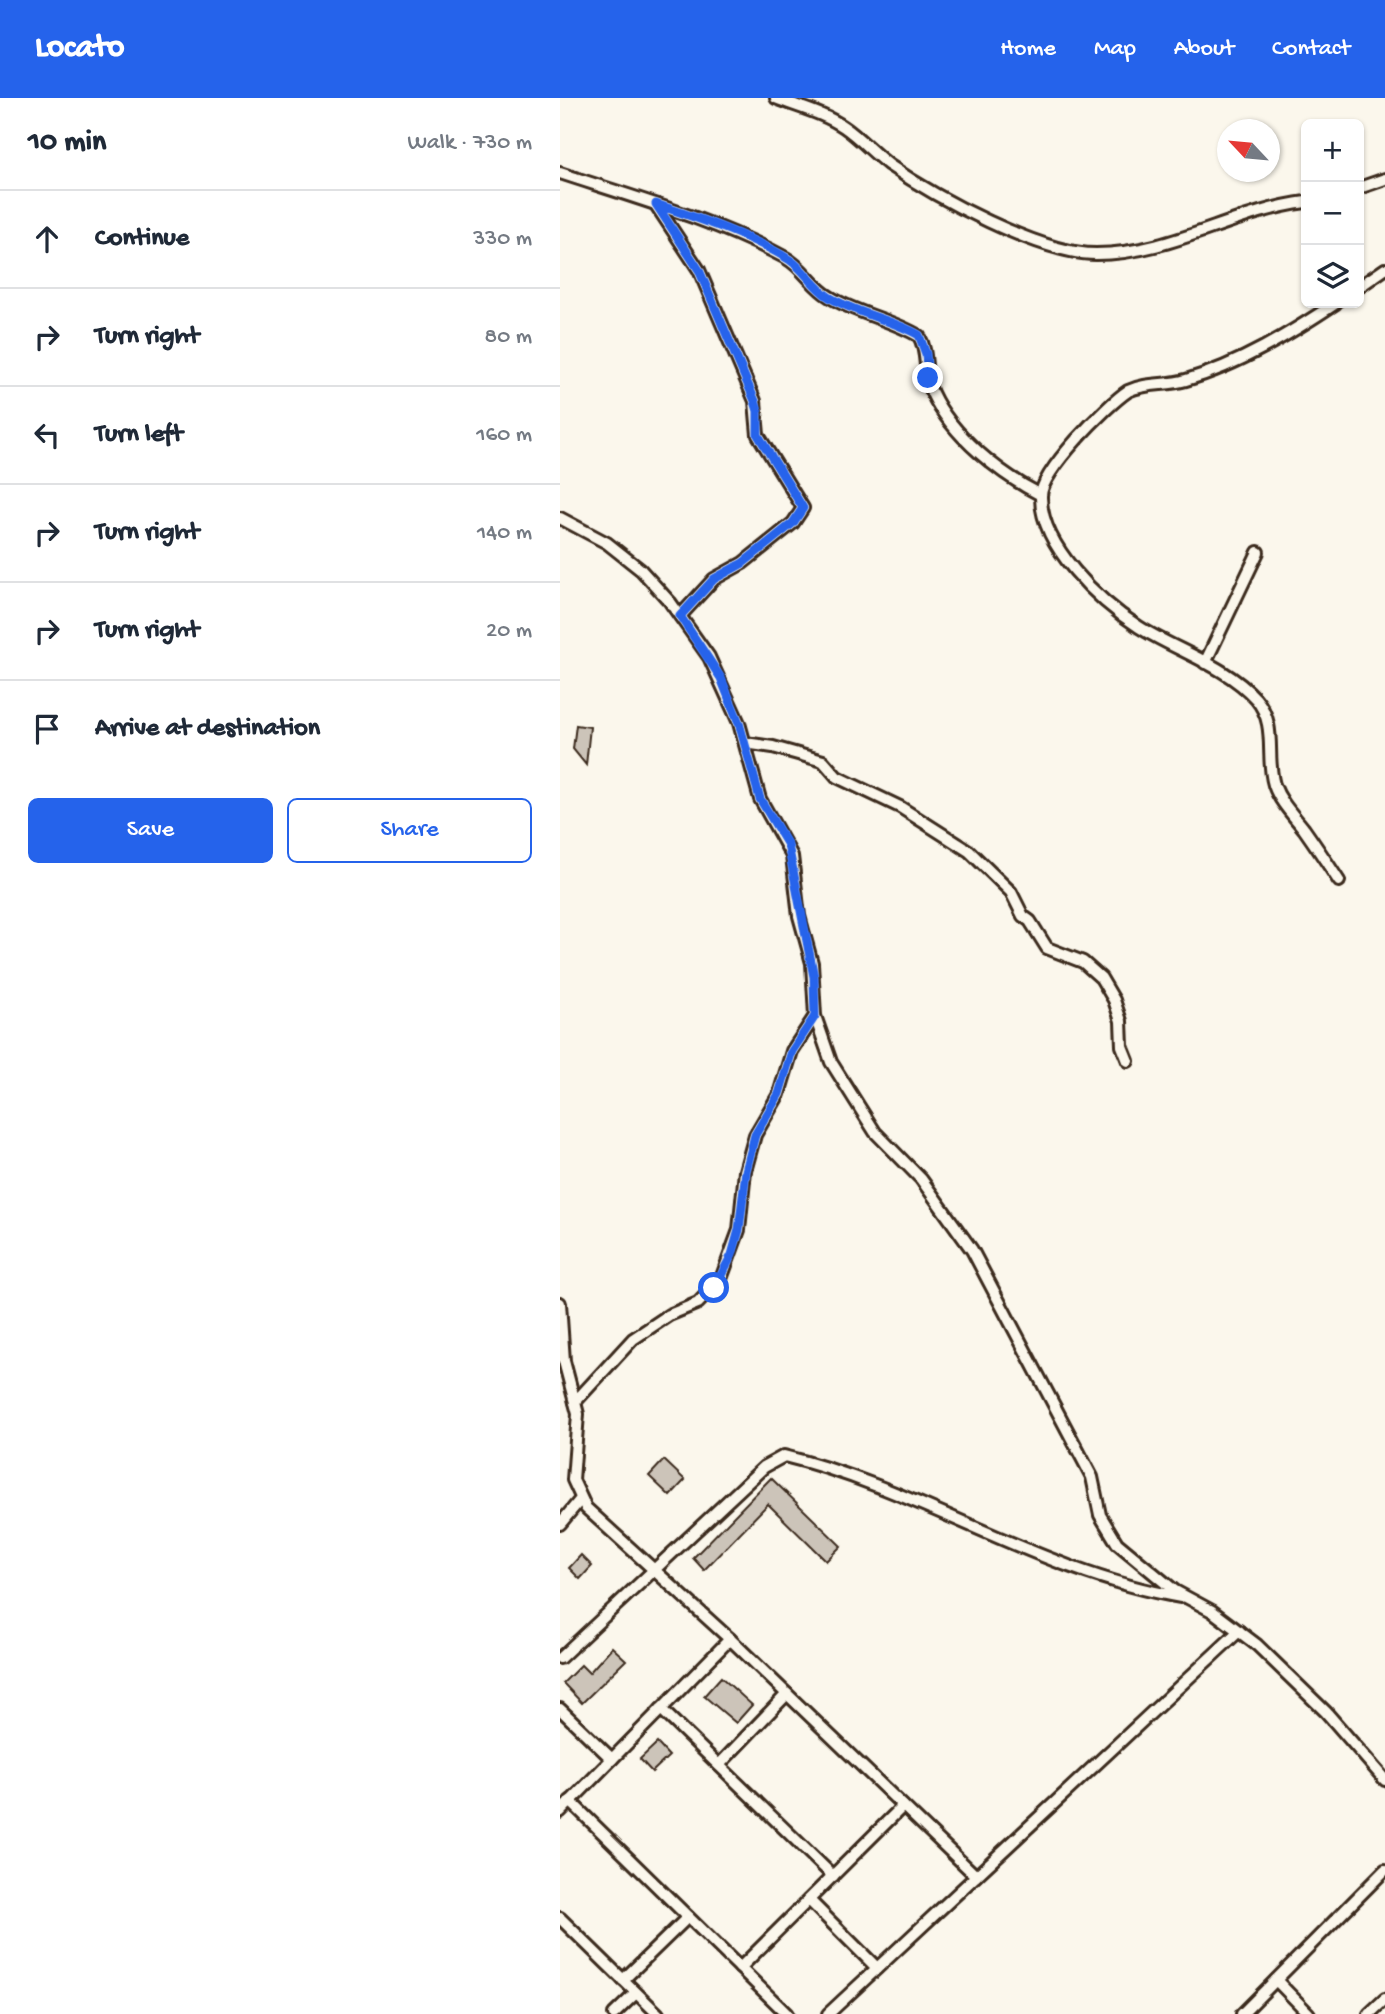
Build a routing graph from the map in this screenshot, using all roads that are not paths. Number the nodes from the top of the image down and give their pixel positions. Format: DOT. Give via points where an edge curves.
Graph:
graph roads {
  1 [pos="776,98"];
  2 [pos="560,173"];
  3 [pos="1385,179"];
  4 [pos="1364,186"];
  5 [pos="1301,203"];
  6 [pos="656,204"];
  7 [pos="1385,270"];
  8 [pos="1364,284"];
  9 [pos="1328,308"];
  10 [pos="1041,495"];
  11 [pos="560,518"];
  12 [pos="1258,552"];
  13 [pos="680,616"];
  14 [pos="1205,663"];
  15 [pos="745,743"];
  16 [pos="1339,881"];
  17 [pos="815,1016"];
  18 [pos="1128,1061"];
  19 [pos="560,1303"];
  20 [pos="575,1402"];
  21 [pos="580,1500"];
  22 [pos="560,1524"];
  23 [pos="654,1568"];
  24 [pos="1185,1598"];
  25 [pos="1239,1631"];
  26 [pos="730,1639"];
  27 [pos="560,1658"];
  28 [pos="787,1694"];
  29 [pos="560,1709"];
  30 [pos="661,1709"];
  31 [pos="612,1759"];
  32 [pos="719,1765"];
  33 [pos="1385,1780"];
  34 [pos="570,1801"];
  35 [pos="904,1806"];
  36 [pos="560,1812"];
  37 [pos="1385,1870"];
  38 [pos="833,1876"];
  39 [pos="976,1876"];
  40 [pos="809,1900"];
  41 [pos="688,1917"];
  42 [pos="560,1918"];
  43 [pos="740,1968"];
  44 [pos="877,1968"];
  45 [pos="623,1980"];
  46 [pos="1276,1980"];
  47 [pos="636,1993"];
  48 [pos="1385,1998"];
  49 [pos="614,2014"];
  50 [pos="658,2014"];
  51 [pos="787,2014"];
  52 [pos="828,2014"];
  53 [pos="1242,2014"];
  54 [pos="1309,2014"];
  55 [pos="1369,2014"];
  1 -- 5 [label="street" via="845,127 907,177 1009,232 1051,246 1096,254 1157,245 1267,209"];
  2 -- 6 [label="street"];
  3 -- 4 [label="street"];
  6 -- 10 [label="street" via="705,220 788,259 831,298 919,335 931,391 943,410 984,455"];
  6 -- 13 [label="street" via="699,270 755,401 758,435 803,508 793,523 743,563 714,579"];
  7 -- 8 [label="street"];
  9 -- 10 [label="street" via="1208,373 1128,391 1059,461"];
  10 -- 14 [label="street" via="1056,543 1081,579 1138,626"];
  11 -- 13 [label="street" via="625,556"];
  12 -- 14 [label="street"];
  13 -- 15 [label="street" via="721,678"];
  14 -- 16 [label="street" via="1255,698 1264,712 1271,734 1274,785"];
  15 -- 17 [label="street" via="760,799 792,856 799,916 812,963"];
  15 -- 18 [label="street" via="823,761 837,777 900,807 969,851 1011,892 1047,948 1083,962 1101,978 1121,1021"];
  17 -- 20 [label="street" via="792,1051 779,1094 755,1135 739,1230 721,1279 698,1303 658,1321 633,1339"];
  17 -- 24 [label="street" via="831,1062 857,1108 921,1179 972,1250 1092,1477 1100,1515 1110,1534"];
  19 -- 20 [label="street" via="564,1361"];
  20 -- 21 [label="street" via="578,1426 572,1470"];
  21 -- 22 [label="street"];
  21 -- 23 [label="street" via="600,1524"];
  23 -- 24 [label="street" via="764,1467 784,1456 876,1486 1105,1579"];
  23 -- 26 [label="street"];
  23 -- 27 [label="street"];
  24 -- 25 [label="street"];
  25 -- 33 [label="street" via="1326,1712"];
  25 -- 39 [label="street"];
  26 -- 28 [label="street"];
  26 -- 30 [label="street"];
  28 -- 32 [label="street"];
  28 -- 35 [label="street"];
  29 -- 31 [label="street"];
  30 -- 31 [label="street"];
  30 -- 32 [label="street"];
  31 -- 34 [label="street"];
  32 -- 38 [label="street"];
  34 -- 36 [label="street"];
  34 -- 41 [label="street"];
  35 -- 38 [label="street"];
  35 -- 39 [label="street"];
  37 -- 46 [label="street"];
  38 -- 40 [label="street"];
  39 -- 44 [label="street"];
  40 -- 43 [label="street"];
  40 -- 44 [label="street"];
  41 -- 43 [label="street"];
  41 -- 45 [label="street"];
  42 -- 45 [label="street"];
  43 -- 51 [label="street"];
  44 -- 52 [label="street"];
  45 -- 47 [label="street"];
  46 -- 53 [label="street"];
  46 -- 54 [label="street"];
  47 -- 49 [label="street"];
  47 -- 50 [label="street"];
  48 -- 55 [label="street"];
}
